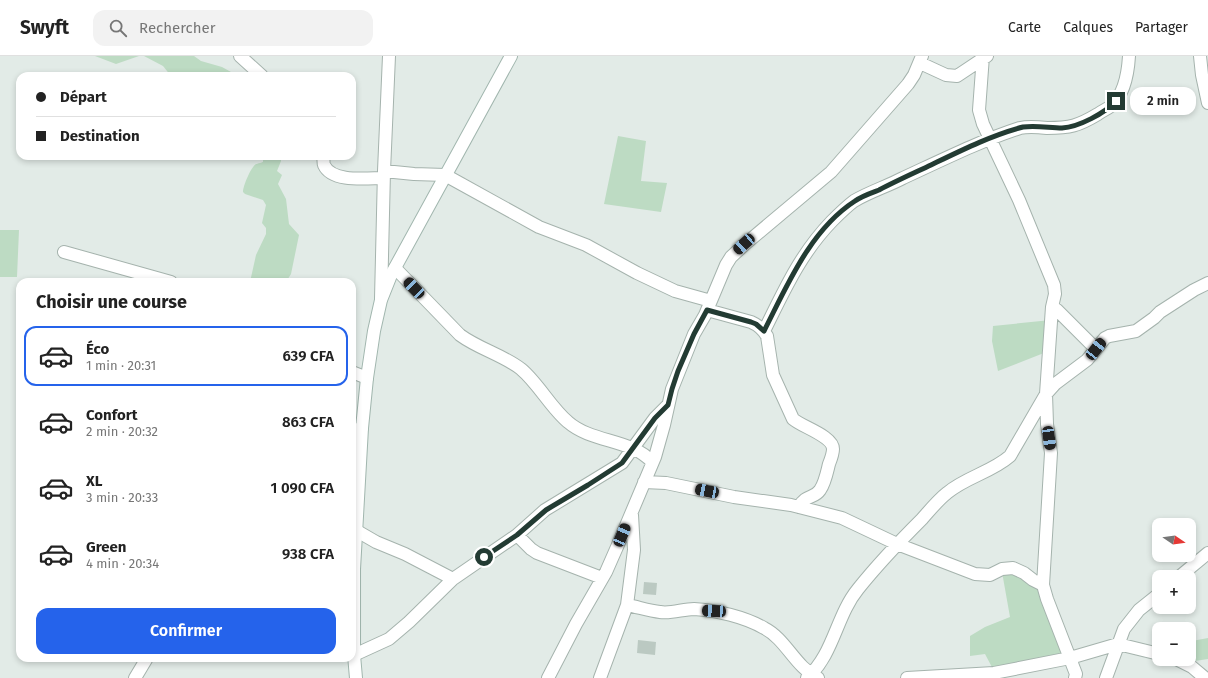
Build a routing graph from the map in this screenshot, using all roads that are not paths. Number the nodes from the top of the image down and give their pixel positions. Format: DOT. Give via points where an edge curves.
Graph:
graph roads {
  1 [pos="240,56"];
  2 [pos="389,56"];
  3 [pos="511,56"];
  4 [pos="1129,56"];
  5 [pos="1200,56"];
  6 [pos="984,57"];
  7 [pos="921,59"];
  8 [pos="258,72"];
  9 [pos="1208,103"];
  10 [pos="990,139"];
  11 [pos="324,160"];
  12 [pos="445,174"];
  13 [pos="383,175"];
  14 [pos="64,252"];
  15 [pos="394,268"];
  16 [pos="157,278"];
  17 [pos="1208,283"];
  18 [pos="381,300"];
  19 [pos="709,305"];
  20 [pos="1052,308"];
  21 [pos="764,331"];
  22 [pos="1096,349"];
  23 [pos="356,374"];
  24 [pos="367,378"];
  25 [pos="1046,394"];
  26 [pos="668,405"];
  27 [pos="357,429"];
  28 [pos="633,448"];
  29 [pos="652,462"];
  30 [pos="644,482"];
  31 [pos="799,507"];
  32 [pos="632,512"];
  33 [pos="357,531"];
  34 [pos="517,535"];
  35 [pos="356,544"];
  36 [pos="898,544"];
  37 [pos="1208,553"];
  38 [pos="1187,570"];
  39 [pos="602,578"];
  40 [pos="453,579"];
  41 [pos="1043,585"];
  42 [pos="1152,600"];
  43 [pos="627,605"];
  44 [pos="1118,644"];
  45 [pos="1152,652"];
  46 [pos="356,654"];
  47 [pos="1070,658"];
  48 [pos="145,662"];
  49 [pos="355,662"];
  50 [pos="1190,666"];
  51 [pos="812,677"];
  52 [pos="1078,677"];
  53 [pos="135,678"];
  54 [pos="356,678"];
  55 [pos="548,678"];
  56 [pos="600,678"];
  57 [pos="908,678"];
  58 [pos="1106,678"];
  59 [pos="1205,678"];
  1 -- 8 [label="street"];
  2 -- 13 [label="street"];
  3 -- 12 [label="street"];
  4 -- 10 [label="street" via="1122,92 1111,106 1073,126 1027,127"];
  5 -- 9 [label="street"];
  6 -- 7 [label="street" via="956,76 946,75"];
  6 -- 10 [label="street" via="979,110"];
  7 -- 19 [label="street" via="908,84 831,172 731,257"];
  10 -- 20 [label="street" via="1019,200 1054,285"];
  10 -- 21 [label="street" via="855,201 846,208 821,233 799,263"];
  11 -- 13 [label="street" via="324,165 330,173 337,176 349,178"];
  12 -- 13 [label="street"];
  12 -- 15 [label="street"];
  12 -- 19 [label="street" via="539,227 586,245 674,291"];
  13 -- 18 [label="street"];
  14 -- 16 [label="street"];
  15 -- 18 [label="street"];
  15 -- 28 [label="street" via="460,335 522,370 568,422 593,436"];
  17 -- 22 [label="street" via="1160,312 1136,331 1109,336"];
  18 -- 24 [label="street"];
  19 -- 21 [label="street" via="756,324"];
  19 -- 26 [label="street" via="678,371"];
  20 -- 22 [label="street"];
  20 -- 25 [label="street"];
  21 -- 31 [label="street" via="773,375 793,419 832,442 833,448 820,491 803,500"];
  22 -- 25 [label="street" via="1087,360"];
  23 -- 24 [label="street"];
  24 -- 27 [label="street"];
  25 -- 36 [label="street" via="1010,456 948,492"];
  25 -- 41 [label="street" via="1051,453"];
  26 -- 28 [label="street"];
  26 -- 29 [label="street"];
  27 -- 33 [label="street"];
  28 -- 29 [label="street"];
  28 -- 34 [label="street" via="622,463 546,510"];
  29 -- 30 [label="street"];
  30 -- 31 [label="street" via="666,483"];
  30 -- 32 [label="street"];
  31 -- 36 [label="street" via="842,518"];
  32 -- 39 [label="street"];
  32 -- 43 [label="street" via="634,550"];
  33 -- 35 [label="street"];
  33 -- 40 [label="street"];
  34 -- 39 [label="street" via="538,553"];
  34 -- 40 [label="street"];
  36 -- 41 [label="street" via="975,574 990,575 1002,569 1013,568"];
  36 -- 51 [label="street" via="857,590 843,614 824,659"];
  37 -- 38 [label="street"];
  39 -- 55 [label="street"];
  40 -- 46 [label="street" via="389,639"];
  41 -- 47 [label="street"];
  42 -- 44 [label="street" via="1139,610 1124,629"];
  43 -- 51 [label="street" via="662,613 681,610 714,611 756,624 775,636"];
  43 -- 56 [label="street"];
  44 -- 45 [label="street"];
  44 -- 47 [label="street"];
  44 -- 58 [label="street"];
  47 -- 52 [label="street"];
  47 -- 57 [label="street" via="994,673"];
  48 -- 53 [label="street"];
  49 -- 54 [label="street"];
  50 -- 59 [label="street"];
}
